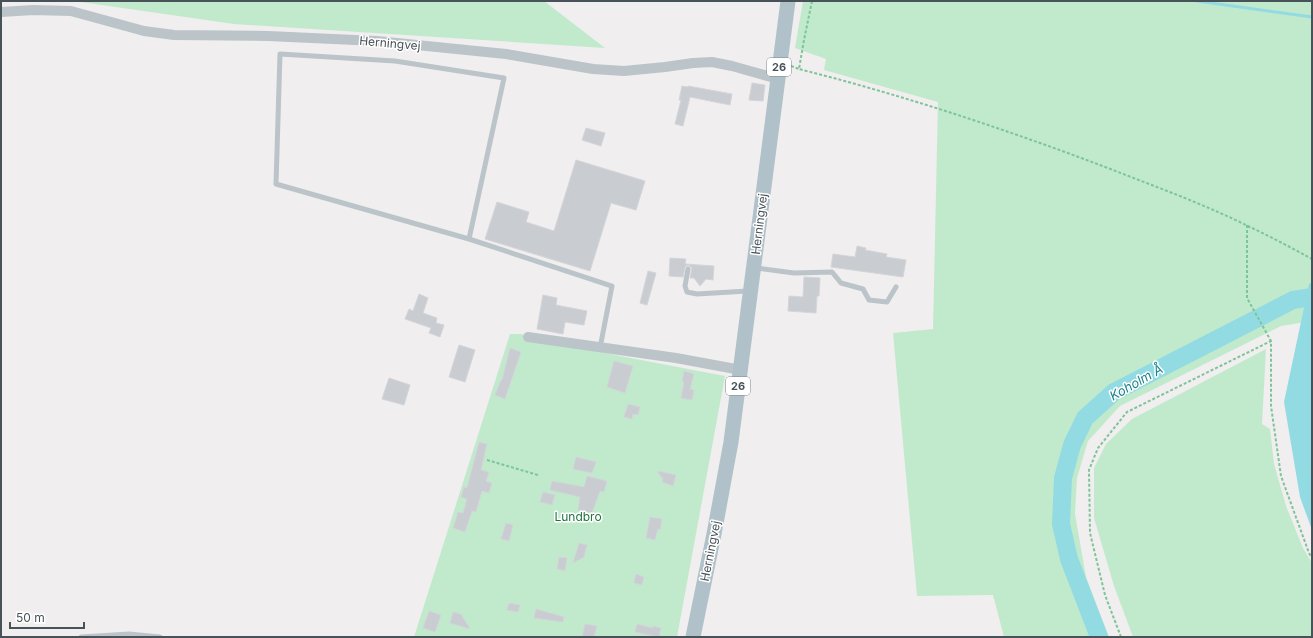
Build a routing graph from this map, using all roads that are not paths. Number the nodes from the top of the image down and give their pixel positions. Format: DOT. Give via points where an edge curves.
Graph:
graph roads {
  1 [pos="788,1"];
  2 [pos="1,12"];
  3 [pos="778,79"];
  4 [pos="469,239"];
  5 [pos="754,268"];
  6 [pos="688,269"];
  7 [pos="896,286"];
  8 [pos="751,291"];
  9 [pos="528,337"];
  10 [pos="600,348"];
  11 [pos="741,370"];
  12 [pos="81,637"];
  13 [pos="160,637"];
  14 [pos="693,637"];
  1 -- 3 [label="main road, Herningvej / 26"];
  2 -- 3 [label="street, Herningvej" via="71,11 144,31 174,35 377,41 506,54 593,69 624,71 712,62"];
  3 -- 5 [label="main road, Herningvej / 26"];
  4 -- 4 [label="lane" via="504,78 395,61 280,54 276,184"];
  4 -- 10 [label="lane" via="612,286"];
  5 -- 7 [label="lane" via="794,273 832,272 841,283 863,288 869,300 887,302"];
  5 -- 8 [label="main road, Herningvej / 26"];
  6 -- 8 [label="lane" via="685,286 687,292 704,294"];
  8 -- 11 [label="main road, Herningvej / 26"];
  9 -- 10 [label="street"];
  10 -- 11 [label="street"];
  11 -- 14 [label="main road, Herningvej / 26" via="731,442"];
  12 -- 13 [label="lane" via="129,634"];
}
